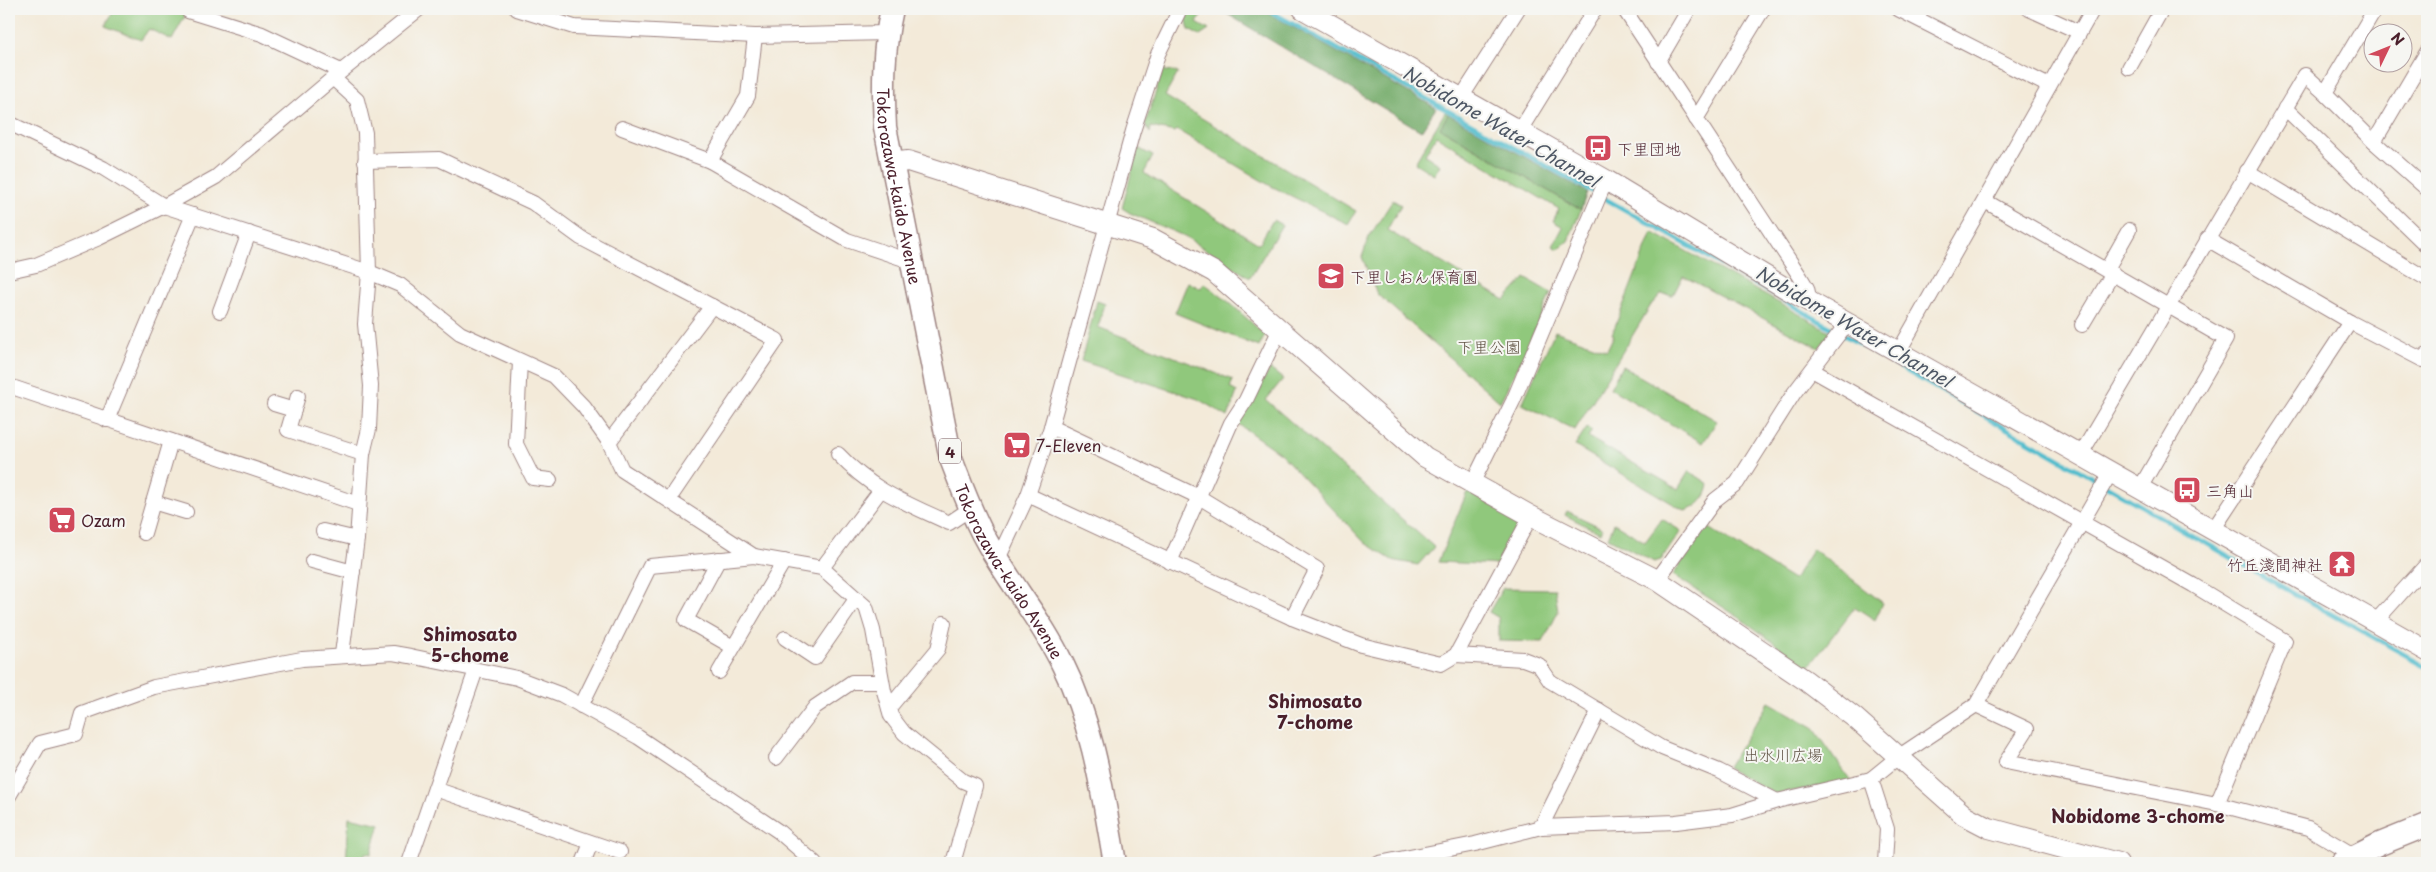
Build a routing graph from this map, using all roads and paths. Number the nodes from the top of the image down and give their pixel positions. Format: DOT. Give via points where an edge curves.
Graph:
graph roads {
  1 [pos="419,9"];
  2 [pos="518,9"];
  3 [pos="892,9"];
  4 [pos="1180,9"];
  5 [pos="1302,9"];
  6 [pos="1518,9"];
  7 [pos="1595,9"];
  8 [pos="1624,9"];
  9 [pos="1689,9"];
  10 [pos="1763,9"];
  11 [pos="1898,9"];
  12 [pos="2029,9"];
  13 [pos="2093,9"];
  14 [pos="2162,9"];
  15 [pos="2375,9"];
  16 [pos="188,11"];
  17 [pos="2079,32"];
  18 [pos="886,33"];
  19 [pos="755,36"];
  20 [pos="2427,52"];
  21 [pos="1658,62"];
  22 [pos="2129,68"];
  23 [pos="337,74"];
  24 [pos="2049,86"];
  25 [pos="2325,92"];
  26 [pos="1461,98"];
  27 [pos="2285,108"];
  28 [pos="1696,119"];
  29 [pos="9,123"];
  30 [pos="622,128"];
  31 [pos="1519,132"];
  32 [pos="2374,142"];
  33 [pos="710,161"];
  34 [pos="366,162"];
  35 [pos="891,163"];
  36 [pos="2247,171"];
  37 [pos="2427,189"];
  38 [pos="1601,190"];
  39 [pos="1985,201"];
  40 [pos="164,206"];
  41 [pos="193,215"];
  42 [pos="1107,223"];
  43 [pos="2129,230"];
  44 [pos="249,234"];
  45 [pos="2207,239"];
  46 [pos="2427,246"];
  47 [pos="913,262"];
  48 [pos="9,271"];
  49 [pos="2110,271"];
  50 [pos="369,272"];
  51 [pos="2427,279"];
  52 [pos="1810,302"];
  53 [pos="2169,305"];
  54 [pos="712,306"];
  55 [pos="220,311"];
  56 [pos="2350,322"];
  57 [pos="2082,324"];
  58 [pos="1844,328"];
  59 [pos="1279,331"];
  60 [pos="1900,352"];
  61 [pos="2427,354"];
  62 [pos="520,361"];
  63 [pos="1812,370"];
  64 [pos="9,386"];
  65 [pos="298,396"];
  66 [pos="274,404"];
  67 [pos="294,410"];
  68 [pos="107,420"];
  69 [pos="1051,427"];
  70 [pos="171,441"];
  71 [pos="609,442"];
  72 [pos="363,454"];
  73 [pos="838,454"];
  74 [pos="2081,454"];
  75 [pos="550,480"];
  76 [pos="2107,480"];
  77 [pos="1472,484"];
  78 [pos="2140,488"];
  79 [pos="880,491"];
  80 [pos="1028,495"];
  81 [pos="1199,497"];
  82 [pos="670,499"];
  83 [pos="153,502"];
  84 [pos="358,504"];
  85 [pos="970,509"];
  86 [pos="186,512"];
  87 [pos="1531,516"];
  88 [pos="2081,523"];
  89 [pos="2213,530"];
  90 [pos="323,531"];
  91 [pos="144,533"];
  92 [pos="358,539"];
  93 [pos="754,556"];
  94 [pos="719,559"];
  95 [pos="998,559"];
  96 [pos="312,561"];
  97 [pos="784,561"];
  98 [pos="1170,562"];
  99 [pos="2427,564"];
  100 [pos="822,568"];
  101 [pos="353,572"];
  102 [pos="1657,580"];
  103 [pos="856,598"];
  104 [pos="1292,618"];
  105 [pos="2375,622"];
  106 [pos="944,623"];
  107 [pos="785,638"];
  108 [pos="733,647"];
  109 [pos="2427,650"];
  110 [pos="342,654"];
  111 [pos="1456,655"];
  112 [pos="476,670"];
  113 [pos="719,672"];
  114 [pos="882,682"];
  115 [pos="1976,705"];
  116 [pos="580,706"];
  117 [pos="889,708"];
  118 [pos="1599,710"];
  119 [pos="1898,756"];
  120 [pos="776,758"];
  121 [pos="1871,780"];
  122 [pos="435,790"];
  123 [pos="9,796"];
  124 [pos="1776,801"];
  125 [pos="2217,804"];
  126 [pos="2427,825"];
  127 [pos="1541,827"];
  128 [pos="591,843"];
  129 [pos="620,852"];
  130 [pos="2348,860"];
  131 [pos="409,863"];
  132 [pos="583,863"];
  133 [pos="816,863"];
  134 [pos="953,863"];
  135 [pos="1115,863"];
  136 [pos="1379,863"];
  137 [pos="1885,863"];
  138 [pos="2118,863"];
  1 -- 23 [label="street"];
  2 -- 19 [label="street" via="574,27"];
  3 -- 18 [label="main road, Tokorozawa-kaido Avenue / 4"];
  4 -- 42 [label="street" via="1149,80"];
  5 -- 26 [label="street"];
  6 -- 26 [label="street"];
  7 -- 31 [label="street"];
  8 -- 21 [label="street"];
  9 -- 21 [label="street"];
  10 -- 28 [label="street"];
  11 -- 24 [label="street"];
  12 -- 17 [label="street"];
  13 -- 17 [label="street"];
  14 -- 22 [label="street"];
  15 -- 25 [label="street"];
  16 -- 23 [label="street" via="262,34"];
  17 -- 24 [label="street"];
  18 -- 19 [label="street"];
  18 -- 35 [label="main road, Tokorozawa-kaido Avenue / 4" via="883,86"];
  19 -- 33 [label="street" via="748,96"];
  20 -- 32 [label="street"];
  21 -- 28 [label="street"];
  23 -- 34 [label="street" via="357,100 365,133"];
  23 -- 40 [label="street" via="216,177"];
  24 -- 39 [label="street"];
  25 -- 27 [label="street" via="2305,75"];
  25 -- 32 [label="street"];
  26 -- 31 [label="street"];
  27 -- 36 [label="street"];
  27 -- 46 [label="street"];
  28 -- 52 [label="street" via="1801,278"];
  29 -- 40 [label="street" via="103,168"];
  30 -- 33 [label="street"];
  31 -- 38 [label="street"];
  32 -- 37 [label="street"];
  33 -- 47 [label="street" via="847,240"];
  34 -- 50 [label="street"];
  34 -- 54 [label="street" via="439,159 533,203 581,238"];
  35 -- 42 [label="street" via="908,161"];
  35 -- 47 [label="main road, Tokorozawa-kaido Avenue / 4"];
  36 -- 45 [label="street"];
  36 -- 51 [label="street"];
  38 -- 52 [label="street"];
  38 -- 77 [label="street" via="1513,401"];
  39 -- 49 [label="street"];
  39 -- 60 [label="street"];
  40 -- 41 [label="street"];
  40 -- 48 [label="street" via="36,265"];
  41 -- 44 [label="street"];
  41 -- 68 [label="street"];
  42 -- 59 [label="street" via="1154,239 1214,272"];
  42 -- 69 [label="street"];
  43 -- 49 [label="street"];
  44 -- 50 [label="street"];
  44 -- 55 [label="street"];
  45 -- 53 [label="street"];
  45 -- 56 [label="street"];
  47 -- 85 [label="main road, Tokorozawa-kaido Avenue / 4" via="951,459"];
  49 -- 53 [label="street"];
  49 -- 57 [label="street"];
  50 -- 62 [label="street" via="400,285 460,333"];
  50 -- 72 [label="street" via="365,324 371,386 369,429"];
  52 -- 58 [label="street"];
  53 -- 74 [label="street"];
  53 -- 78 [label="street" via="2226,339"];
  54 -- 71 [label="street"];
  54 -- 82 [label="street" via="778,340"];
  56 -- 61 [label="street" via="2423,360"];
  56 -- 89 [label="street"];
  58 -- 60 [label="street"];
  58 -- 63 [label="street"];
  59 -- 77 [label="street" via="1425,457"];
  59 -- 81 [label="street" via="1246,400 1231,423"];
  60 -- 74 [label="street"];
  62 -- 71 [label="street" via="554,376 584,407"];
  62 -- 75 [label="street" via="516,444 533,478"];
  63 -- 88 [label="street"];
  63 -- 102 [label="street" via="1737,483 1715,500"];
  64 -- 68 [label="street"];
  65 -- 67 [label="street"];
  66 -- 67 [label="street"];
  67 -- 72 [label="street" via="288,430"];
  68 -- 70 [label="street"];
  69 -- 80 [label="street"];
  69 -- 81 [label="street"];
  70 -- 83 [label="street"];
  70 -- 84 [label="street"];
  71 -- 82 [label="street" via="622,470"];
  72 -- 84 [label="street"];
  73 -- 79 [label="street" via="858,475"];
  74 -- 76 [label="street"];
  76 -- 78 [label="street"];
  76 -- 88 [label="street"];
  77 -- 87 [label="street"];
  78 -- 89 [label="street"];
  79 -- 85 [label="street" via="949,523"];
  79 -- 100 [label="street"];
  80 -- 95 [label="street"];
  80 -- 98 [label="street"];
  81 -- 98 [label="street"];
  81 -- 104 [label="street" via="1317,569"];
  82 -- 93 [label="street"];
  83 -- 86 [label="street"];
  83 -- 91 [label="street"];
  84 -- 92 [label="street"];
  85 -- 95 [label="main road, Tokorozawa-kaido Avenue / 4"];
  87 -- 102 [label="street"];
  87 -- 111 [label="street"];
  88 -- 115 [label="street"];
  88 -- 125 [label="street" via="2285,640"];
  89 -- 105 [label="street"];
  90 -- 92 [label="street"];
  92 -- 101 [label="street"];
  93 -- 94 [label="street"];
  93 -- 97 [label="street"];
  94 -- 108 [label="street" via="686,620"];
  94 -- 116 [label="street" via="650,566"];
  95 -- 135 [label="main road, Tokorozawa-kaido Avenue / 4" via="1040,621 1076,696 1093,747"];
  96 -- 101 [label="street"];
  97 -- 100 [label="street"];
  97 -- 108 [label="street"];
  98 -- 104 [label="street"];
  99 -- 105 [label="street"];
  100 -- 103 [label="street"];
  101 -- 110 [label="street"];
  102 -- 119 [label="street" via="1805,680"];
  103 -- 107 [label="street" via="816,658"];
  103 -- 114 [label="street" via="866,607"];
  104 -- 111 [label="street" via="1361,645 1440,664"];
  105 -- 109 [label="street"];
  106 -- 117 [label="street" via="938,649"];
  108 -- 113 [label="street"];
  110 -- 112 [label="street" via="393,653"];
  110 -- 123 [label="street" via="302,658 154,687 82,713 76,734 40,743"];
  111 -- 118 [label="street" via="1523,659 1539,665 1550,681"];
  112 -- 116 [label="street" via="517,678 562,695"];
  112 -- 122 [label="street"];
  114 -- 117 [label="street"];
  114 -- 120 [label="street" via="852,682 815,707"];
  115 -- 119 [label="street"];
  115 -- 125 [label="street" via="2027,729 2006,762"];
  116 -- 133 [label="street" via="638,737 778,831"];
  117 -- 134 [label="street" via="904,733 962,781 975,786"];
  118 -- 124 [label="street" via="1662,748 1720,771"];
  118 -- 127 [label="street"];
  119 -- 121 [label="street"];
  119 -- 138 [label="street" via="1964,815 1989,828"];
  121 -- 124 [label="street"];
  121 -- 137 [label="street" via="1887,829"];
  122 -- 128 [label="street"];
  122 -- 131 [label="street"];
  124 -- 127 [label="street" via="1732,815 1676,822"];
  125 -- 130 [label="street" via="2308,828"];
  126 -- 130 [label="main road"];
  127 -- 136 [label="street"];
  128 -- 129 [label="street"];
  128 -- 132 [label="street"];
}
